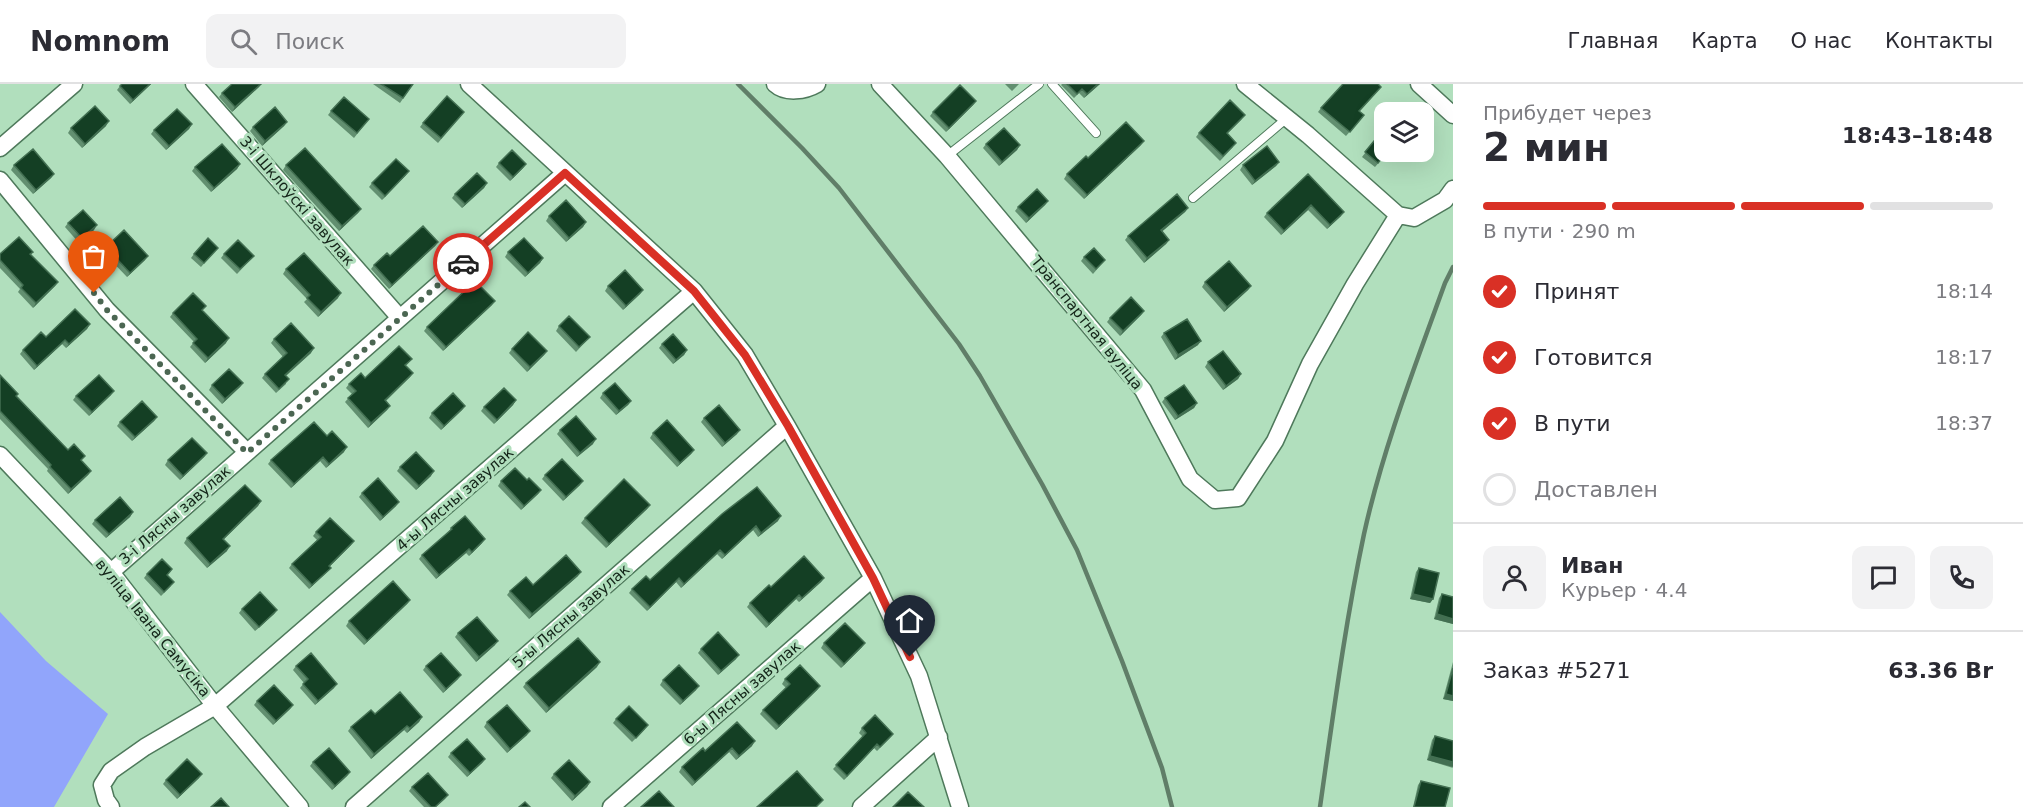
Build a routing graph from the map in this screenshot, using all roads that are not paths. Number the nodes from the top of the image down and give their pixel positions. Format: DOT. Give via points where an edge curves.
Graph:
graph roads {
  1 [pos="74,84"];
  2 [pos="194,84"];
  3 [pos="469,84"];
  4 [pos="775,84"];
  5 [pos="817,84"];
  6 [pos="880,84"];
  7 [pos="1039,84"];
  8 [pos="1052,84"];
  9 [pos="1245,84"];
  10 [pos="1419,84"];
  11 [pos="1453,115"];
  12 [pos="1287,118"];
  13 [pos="1096,133"];
  14 [pos="0,148"];
  15 [pos="947,156"];
  16 [pos="565,173"];
  17 [pos="0,180"];
  18 [pos="1453,189"];
  19 [pos="1193,198"];
  20 [pos="1398,215"];
  21 [pos="694,291"];
  22 [pos="400,318"];
  23 [pos="788,426"];
  24 [pos="247,453"];
  25 [pos="0,455"];
  26 [pos="111,572"];
  27 [pos="873,578"];
  28 [pos="215,706"];
  29 [pos="939,737"];
  30 [pos="108,803"];
  31 [pos="300,807"];
  32 [pos="354,807"];
  33 [pos="611,807"];
  34 [pos="861,807"];
  35 [pos="960,807"];
  1 -- 14 [label="street"];
  2 -- 22 [label="street, 3-і Шклоўскі завулак"];
  3 -- 16 [label="street"];
  4 -- 5 [label="street" via="806,90"];
  6 -- 15 [label="street, Транспартная вуліца"];
  7 -- 15 [label="lane"];
  8 -- 13 [label="lane"];
  9 -- 12 [label="street"];
  10 -- 11 [label="street"];
  12 -- 19 [label="lane"];
  12 -- 20 [label="street"];
  15 -- 20 [label="street, Транспартная вуліца" via="1143,390 1190,479 1215,500 1238,498 1275,441 1310,364"];
  16 -- 21 [label="street"];
  16 -- 22 [label="street, 3-і Лясны завулак"];
  17 -- 24 [label="street" via="107,310"];
  18 -- 20 [label="street" via="1445,200 1414,218"];
  21 -- 23 [label="street" via="745,355"];
  21 -- 28 [label="street, 4-ы Лясны завулак"];
  22 -- 24 [label="street, 3-і Лясны завулак"];
  23 -- 27 [label="street"];
  23 -- 32 [label="street, 5-ы Лясны завулак"];
  24 -- 26 [label="street, 3-і Лясны завулак"];
  25 -- 26 [label="street, вуліца Івана Самусіка"];
  26 -- 28 [label="street, вуліца Івана Самусіка"];
  27 -- 29 [label="street" via="920,676"];
  27 -- 33 [label="street, 6-ы Лясны завулак"];
  28 -- 30 [label="street, 4-ы Лясны завулак" via="111,771 102,786"];
  28 -- 31 [label="street, вуліца Івана Самусіка"];
  29 -- 34 [label="street"];
  29 -- 35 [label="street"];
}
